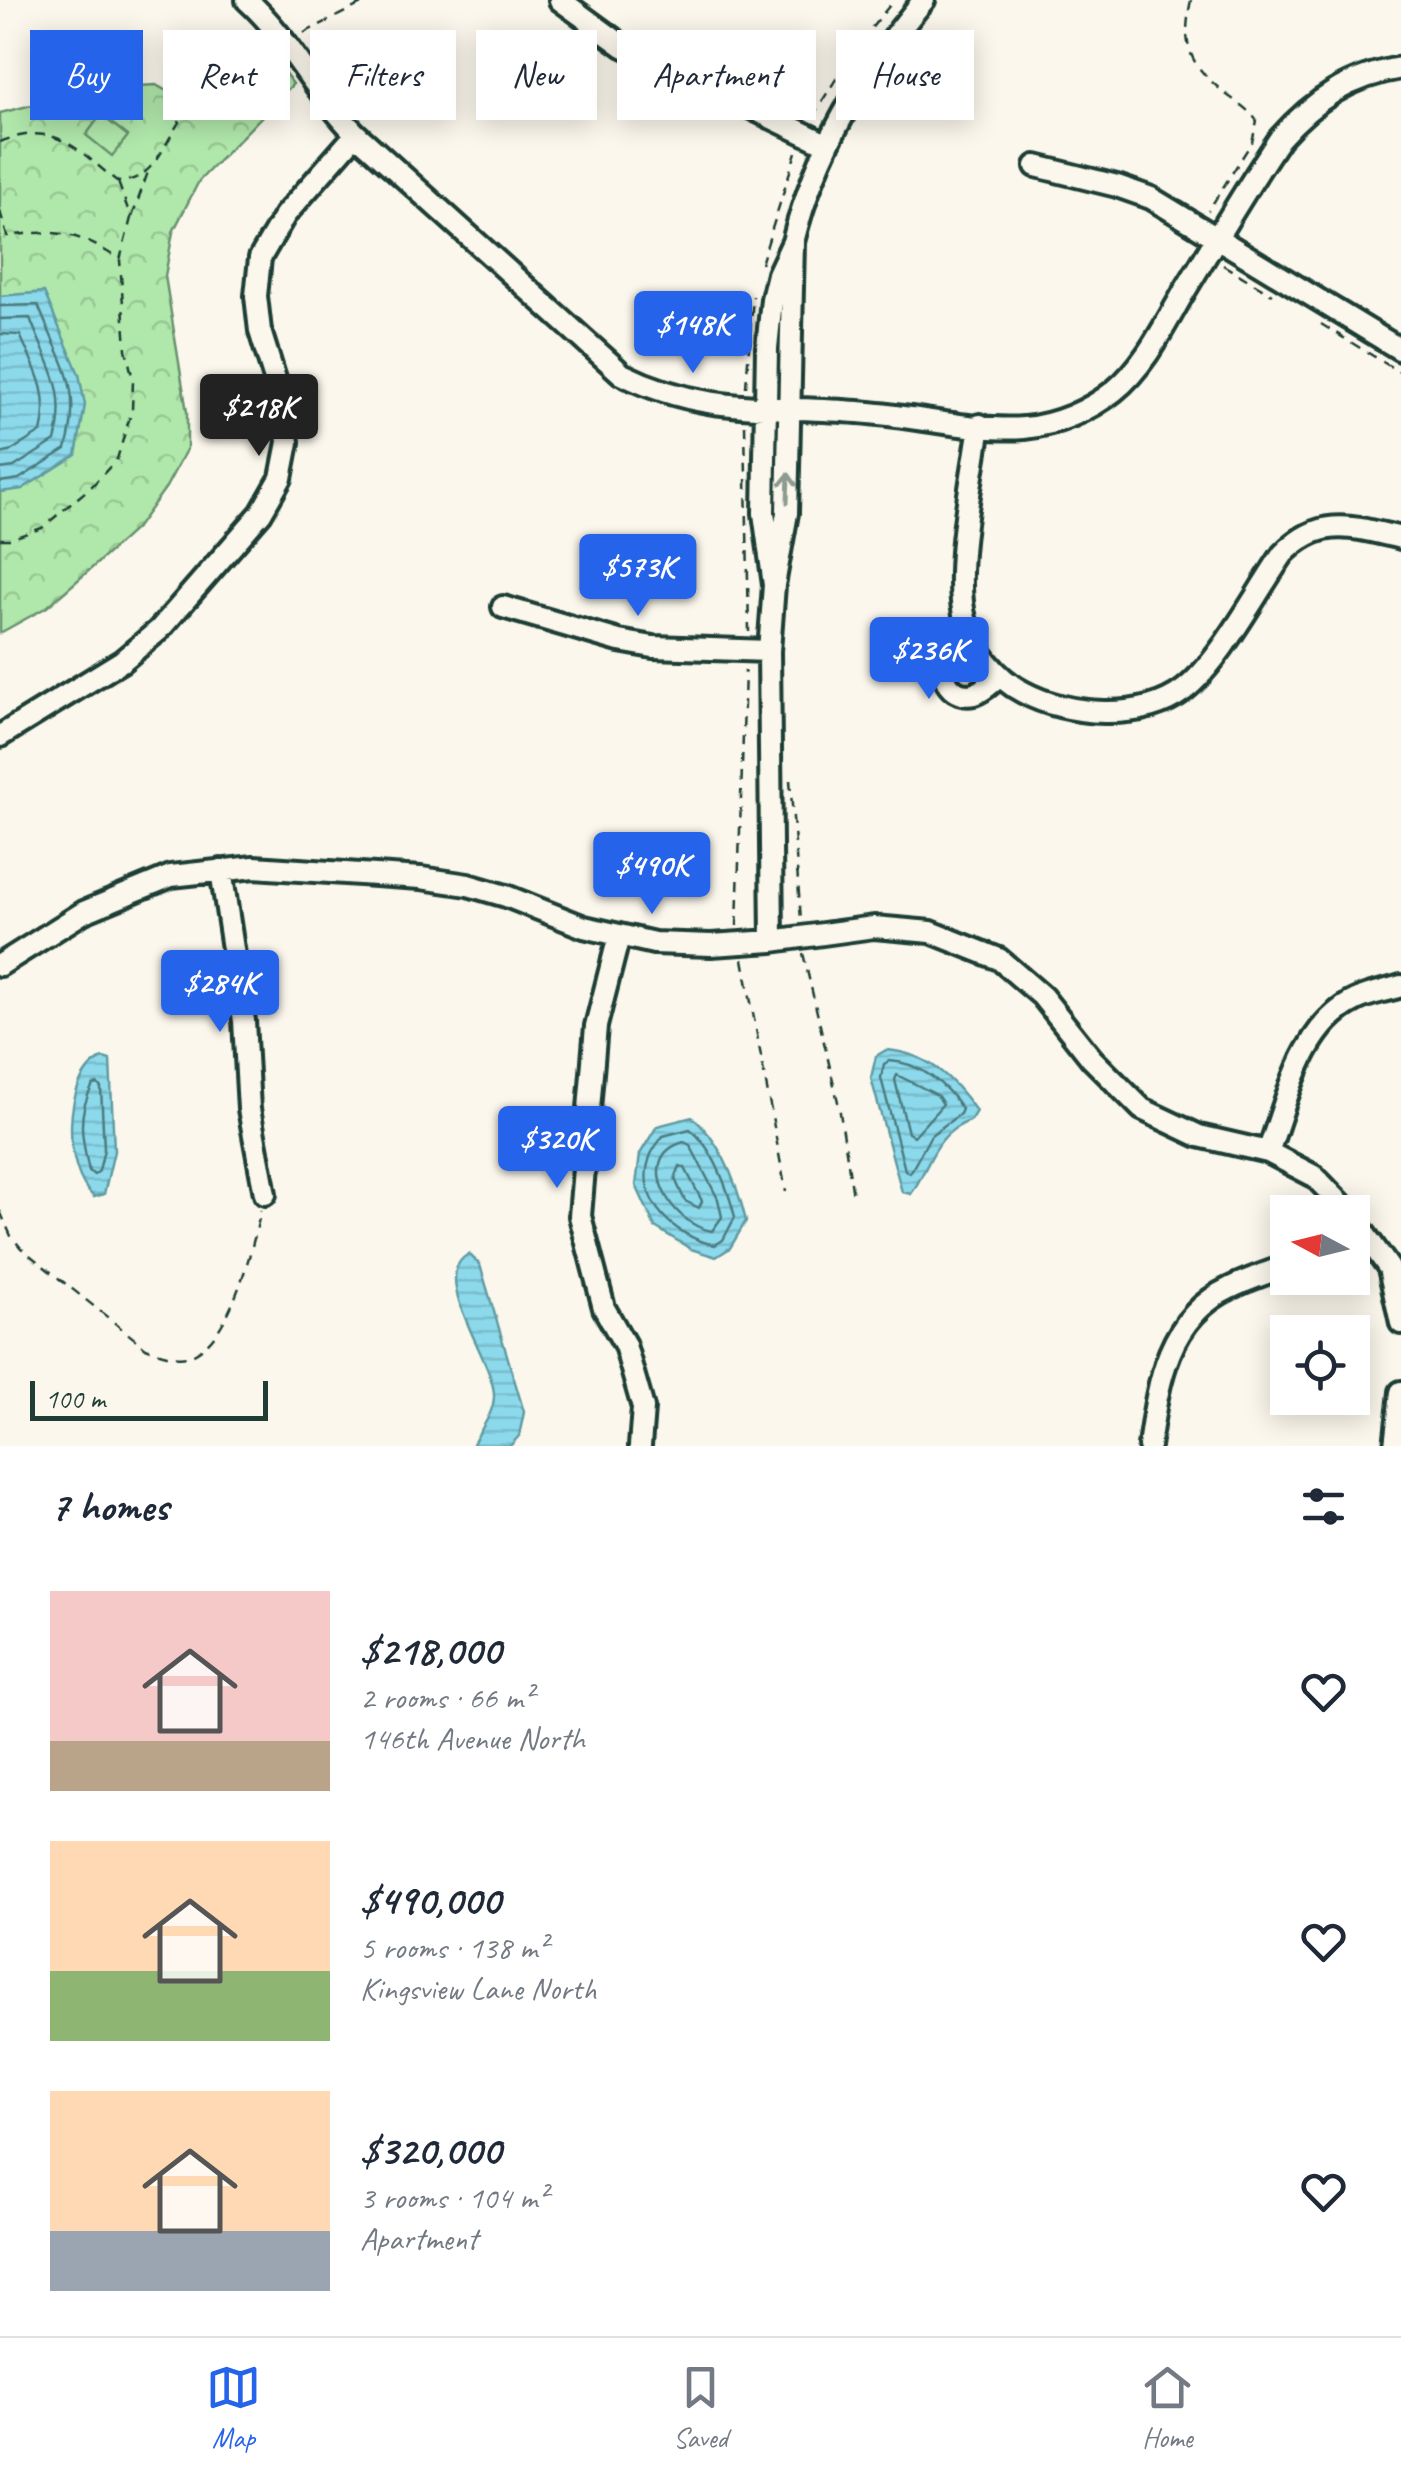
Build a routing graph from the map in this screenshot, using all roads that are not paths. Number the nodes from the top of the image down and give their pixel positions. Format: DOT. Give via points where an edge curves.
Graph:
graph roads {
  1 [pos="247,0"];
  2 [pos="560,0"];
  3 [pos="924,0"];
  4 [pos="1401,68"];
  5 [pos="356,134"];
  6 [pos="826,144"];
  7 [pos="1036,166"];
  8 [pos="1216,238"];
  9 [pos="793,242"];
  10 [pos="1401,350"];
  11 [pos="765,407"];
  12 [pos="791,408"];
  13 [pos="980,425"];
  14 [pos="1401,538"];
  15 [pos="774,585"];
  16 [pos="503,607"];
  17 [pos="973,640"];
  18 [pos="769,651"];
  19 [pos="1000,676"];
  20 [pos="0,736"];
  21 [pos="222,870"];
  22 [pos="619,936"];
  23 [pos="772,941"];
  24 [pos="0,966"];
  25 [pos="1401,986"];
  26 [pos="1268,1152"];
  27 [pos="265,1194"];
  28 [pos="1330,1195"];
  29 [pos="1370,1244"];
  30 [pos="1270,1273"];
  31 [pos="1401,1322"];
  32 [pos="1401,1392"];
  33 [pos="640,1446"];
  34 [pos="1149,1446"];
  35 [pos="1395,1446"];
  1 -- 5 [label="street"];
  2 -- 6 [label="street" via="622,46"];
  3 -- 6 [label="street" via="874,61"];
  4 -- 8 [label="street" via="1340,86 1298,118"];
  5 -- 11 [label="street" via="622,374 686,400"];
  5 -- 20 [label="street" via="285,215 260,258 260,331 288,442 281,478 261,513 160,630"];
  6 -- 9 [label="street"];
  7 -- 8 [label="street" via="1138,192"];
  8 -- 10 [label="street"];
  8 -- 13 [label="street" via="1161,332 1117,389 1094,406 1048,423"];
  9 -- 11 [label="street" via="770,309"];
  9 -- 12 [label="street"];
  11 -- 12 [label="street"];
  11 -- 15 [label="street" via="764,513"];
  12 -- 13 [label="street"];
  15 -- 12 [label="street, one-way" via="786,513"];
  13 -- 17 [label="street" via="962,568"];
  14 -- 19 [label="street" via="1339,526 1296,540 1196,678 1151,706 1107,711 1047,702"];
  15 -- 18 [label="street"];
  16 -- 18 [label="street" via="653,648"];
  17 -- 19 [label="street"];
  17 -- 19 [label="street" via="946,664 949,686 969,695"];
  18 -- 23 [label="street"];
  21 -- 22 [label="street" via="468,885"];
  21 -- 24 [label="street" via="172,876 84,912"];
  21 -- 27 [label="street"];
  22 -- 23 [label="street" via="711,945"];
  22 -- 33 [label="street" via="596,1026 580,1216 604,1308 625,1345 642,1408"];
  23 -- 26 [label="street" via="874,927 930,932 999,959 1042,996 1142,1109 1199,1136"];
  25 -- 26 [label="street" via="1357,999 1326,1019 1304,1055"];
  26 -- 28 [label="street" via="1314,1176"];
  29 -- 31 [label="street" via="1388,1268"];
  30 -- 34 [label="street" via="1226,1289 1173,1343 1159,1377"];
  32 -- 35 [label="street"];
}
